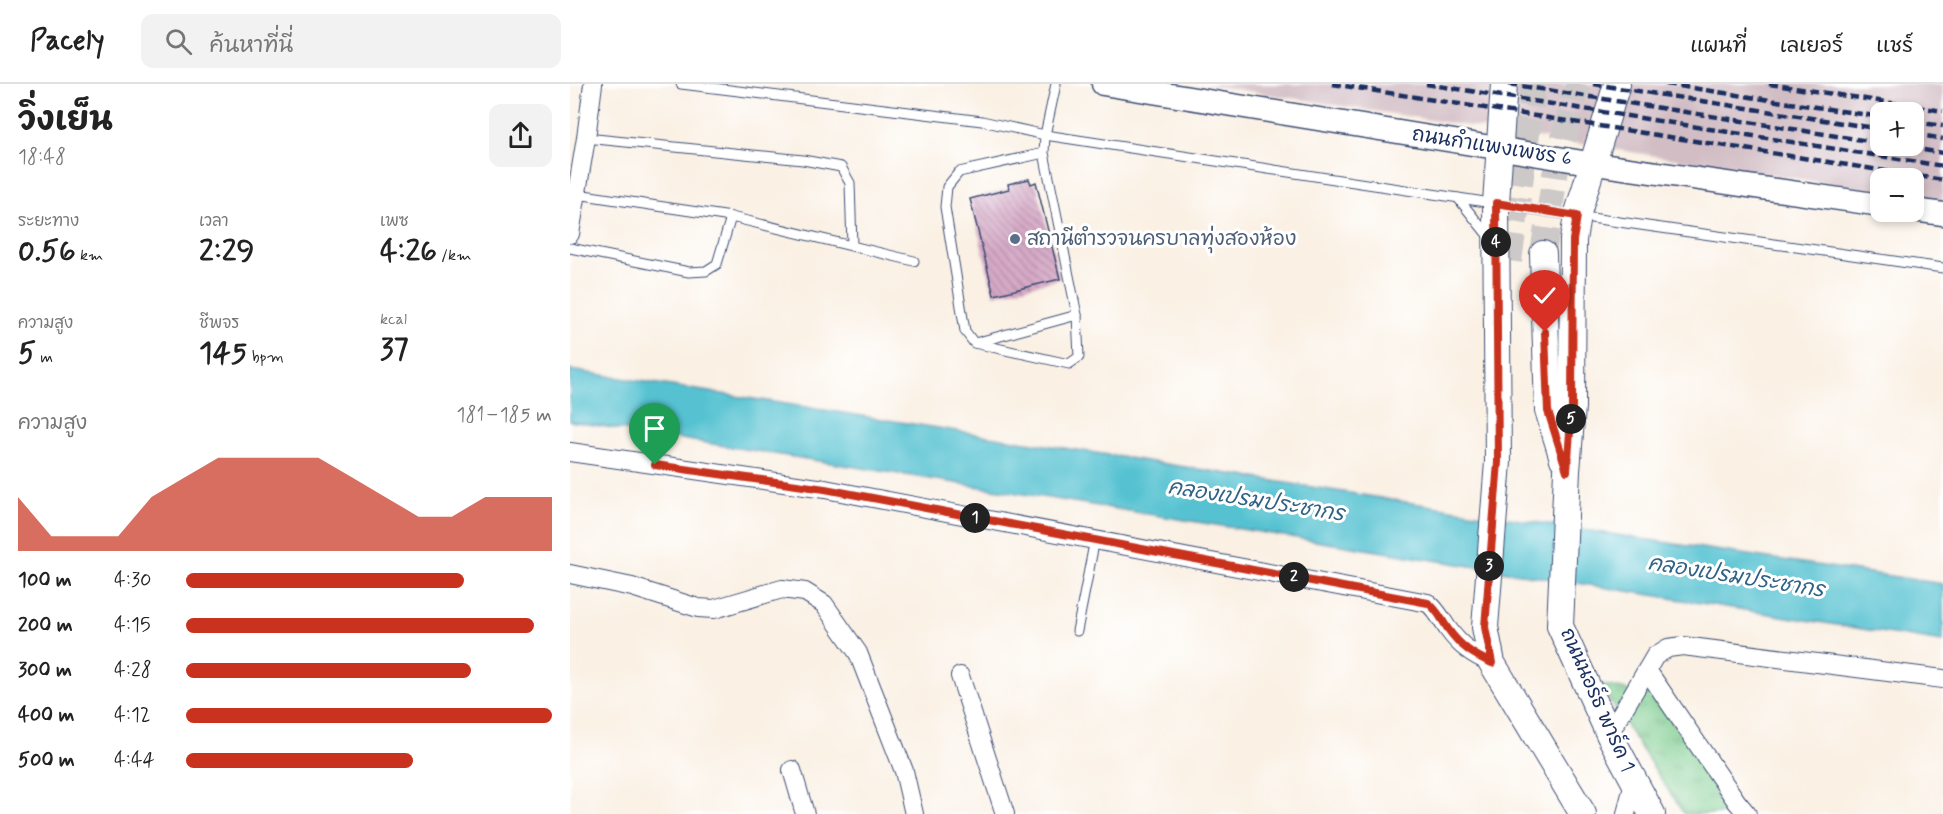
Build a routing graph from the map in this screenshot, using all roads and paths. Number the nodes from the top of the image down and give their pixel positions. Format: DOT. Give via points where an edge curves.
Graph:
graph roads {
  1 [pos="593,84"];
  2 [pos="681,84"];
  3 [pos="1056,84"];
  4 [pos="1103,84"];
  5 [pos="1504,84"];
  6 [pos="1617,84"];
  7 [pos="1045,135"];
  8 [pos="586,138"];
  9 [pos="1499,148"];
  10 [pos="1044,153"];
  11 [pos="1594,164"];
  12 [pos="577,194"];
  13 [pos="1458,198"];
  14 [pos="1496,203"];
  15 [pos="1870,203"];
  16 [pos="1924,211"];
  17 [pos="1943,214"];
  18 [pos="1577,216"];
  19 [pos="731,217"];
  20 [pos="570,234"];
  21 [pos="852,246"];
  22 [pos="570,248"];
  23 [pos="1502,253"];
  24 [pos="1543,254"];
  25 [pos="914,261"];
  26 [pos="1943,268"];
  27 [pos="1077,315"];
  28 [pos="974,343"];
  29 [pos="570,452"];
  30 [pos="1567,471"];
  31 [pos="1095,539"];
  32 [pos="570,574"];
  33 [pos="1077,631"];
  34 [pos="1492,663"];
  35 [pos="1647,670"];
  36 [pos="960,676"];
  37 [pos="1943,679"];
  38 [pos="1609,734"];
  39 [pos="792,770"];
  40 [pos="1634,782"];
  41 [pos="805,814"];
  42 [pos="914,814"];
  43 [pos="1005,814"];
  44 [pos="1583,814"];
  45 [pos="1626,814"];
  46 [pos="1652,814"];
  47 [pos="1748,814"];
  1 -- 8 [label="street"];
  2 -- 7 [label="lane" via="982,121"];
  3 -- 7 [label="lane"];
  4 -- 9 [label="street, ถนนกำแพงเพชร 6"];
  5 -- 9 [label="main road"];
  6 -- 11 [label="main road, ถนนนอร์ธ พาร์ค 1"];
  7 -- 10 [label="lane"];
  7 -- 13 [label="lane"];
  8 -- 12 [label="street"];
  8 -- 21 [label="lane" via="840,167 850,183"];
  9 -- 11 [label="street, ถนนกำแพงเพชร 6"];
  9 -- 14 [label="main road"];
  10 -- 27 [label="lane"];
  10 -- 28 [label="lane" via="959,172 947,187 945,207 965,331"];
  11 -- 15 [label="street, ถนนกำแพงเพชร 6"];
  11 -- 18 [label="main road, ถนนนอร์ธ พาร์ค 1"];
  12 -- 19 [label="lane"];
  12 -- 20 [label="street"];
  13 -- 14 [label="lane"];
  13 -- 23 [label="lane"];
  14 -- 18 [label="lane"];
  14 -- 23 [label="main road"];
  16 -- 17 [label="street"];
  18 -- 26 [label="lane"];
  18 -- 30 [label="main road, ถนนนอร์ธ พาร์ค 1" via="1573,240 1572,407"];
  19 -- 21 [label="lane"];
  19 -- 22 [label="lane" via="717,264 706,271 689,272"];
  21 -- 25 [label="lane"];
  23 -- 34 [label="main road" via="1503,406 1485,627"];
  24 -- 30 [label="main road" via="1548,411"];
  27 -- 28 [label="lane"];
  27 -- 28 [label="lane" via="1079,357 1069,364"];
  29 -- 31 [label="street" via="825,489"];
  30 -- 38 [label="main road, ถนนนอร์ธ พาร์ค 1" via="1560,626"];
  31 -- 33 [label="lane"];
  31 -- 34 [label="street" via="1428,603 1461,646"];
  32 -- 42 [label="street" via="632,587 698,608 714,609 782,589 805,592 824,604 858,653 904,771"];
  34 -- 44 [label="main road"];
  35 -- 37 [label="street" via="1655,656 1683,645"];
  35 -- 38 [label="street"];
  35 -- 47 [label="street"];
  36 -- 43 [label="street"];
  38 -- 40 [label="main road, ถนนนอร์ธ พาร์ค 1"];
  39 -- 41 [label="street"];
  40 -- 45 [label="street"];
  40 -- 46 [label="main road, ถนนนอร์ธ พาร์ค 1"];
}
